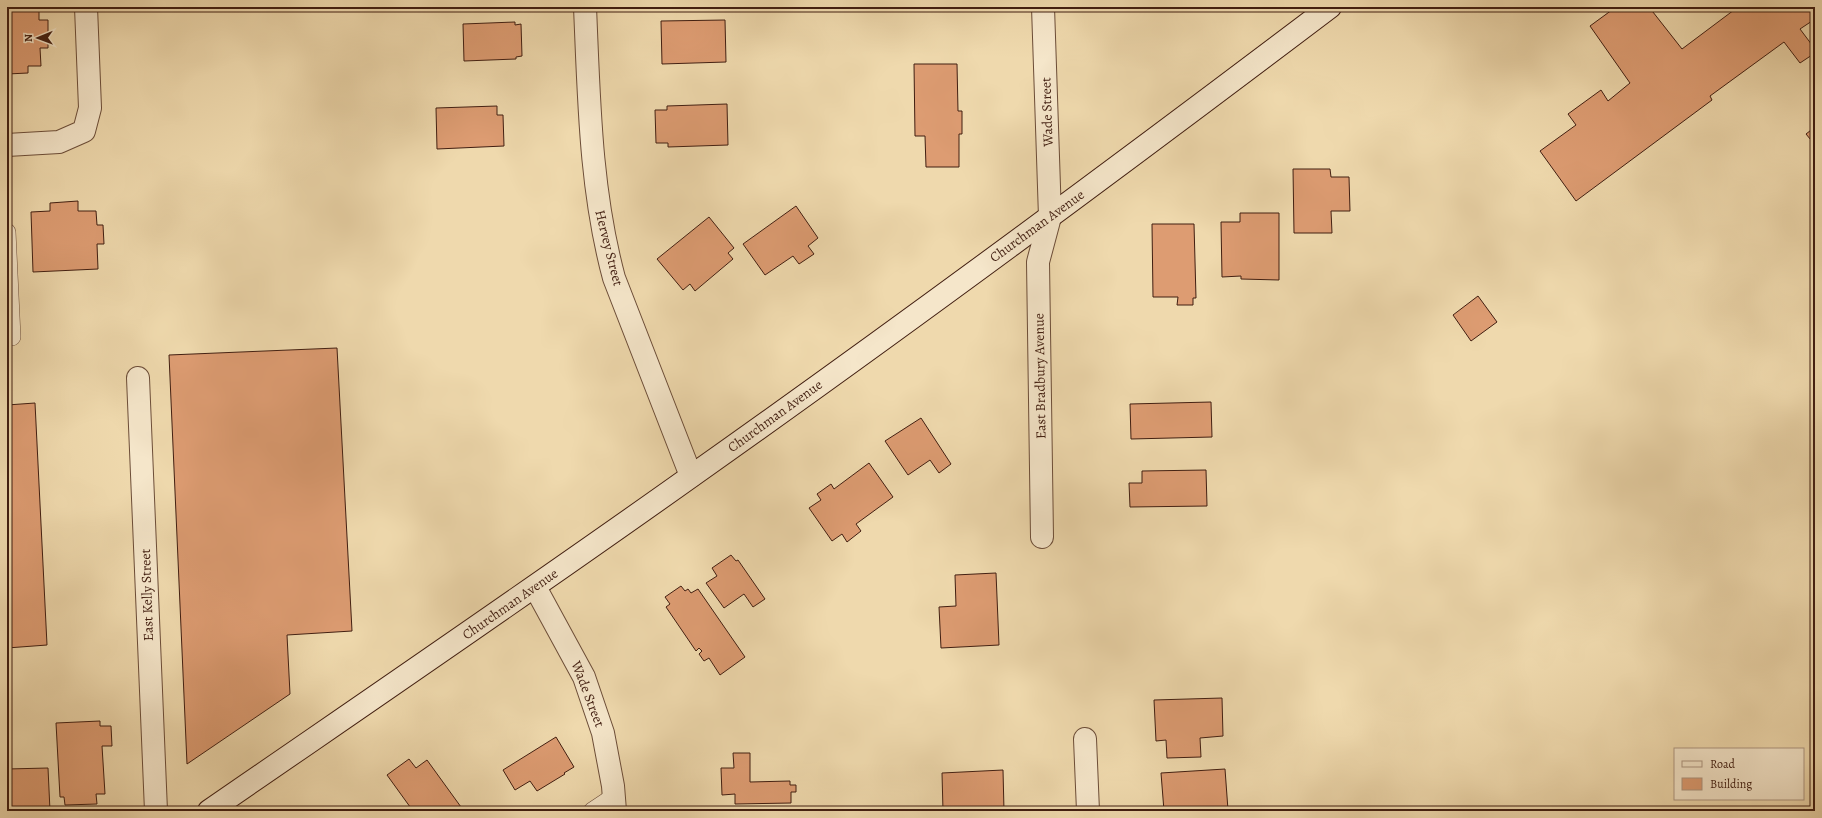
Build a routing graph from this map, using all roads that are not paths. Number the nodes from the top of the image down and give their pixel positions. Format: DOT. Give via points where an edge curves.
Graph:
graph roads {
  1 [pos="86,7"];
  2 [pos="585,7"];
  3 [pos="1043,7"];
  4 [pos="1330,7"];
  5 [pos="7,145"];
  6 [pos="1050,217"];
  7 [pos="7,232"];
  8 [pos="12,337"];
  9 [pos="138,378"];
  10 [pos="692,476"];
  11 [pos="1042,537"];
  12 [pos="535,587"];
  13 [pos="1085,739"];
  14 [pos="614,804"];
  15 [pos="156,811"];
  16 [pos="209,811"];
  17 [pos="592,811"];
  18 [pos="1088,811"];
  1 -- 5 [label="street" via="90,108 84,131 59,142"];
  2 -- 10 [label="street, Hervey Street" via="592,141 598,204 608,254 614,278"];
  3 -- 6 [label="street, Wade Street"];
  4 -- 6 [label="street, Churchman Avenue"];
  6 -- 10 [label="street, Churchman Avenue"];
  6 -- 11 [label="street, East Bradbury Avenue" via="1038,262"];
  7 -- 8 [label="lane"];
  9 -- 15 [label="street, East Kelly Street"];
  10 -- 12 [label="street, Churchman Avenue"];
  12 -- 14 [label="street, Wade Street" via="584,676 603,733"];
  12 -- 16 [label="street, Churchman Avenue"];
  13 -- 18 [label="street"];
  14 -- 17 [label="lane"];
}
